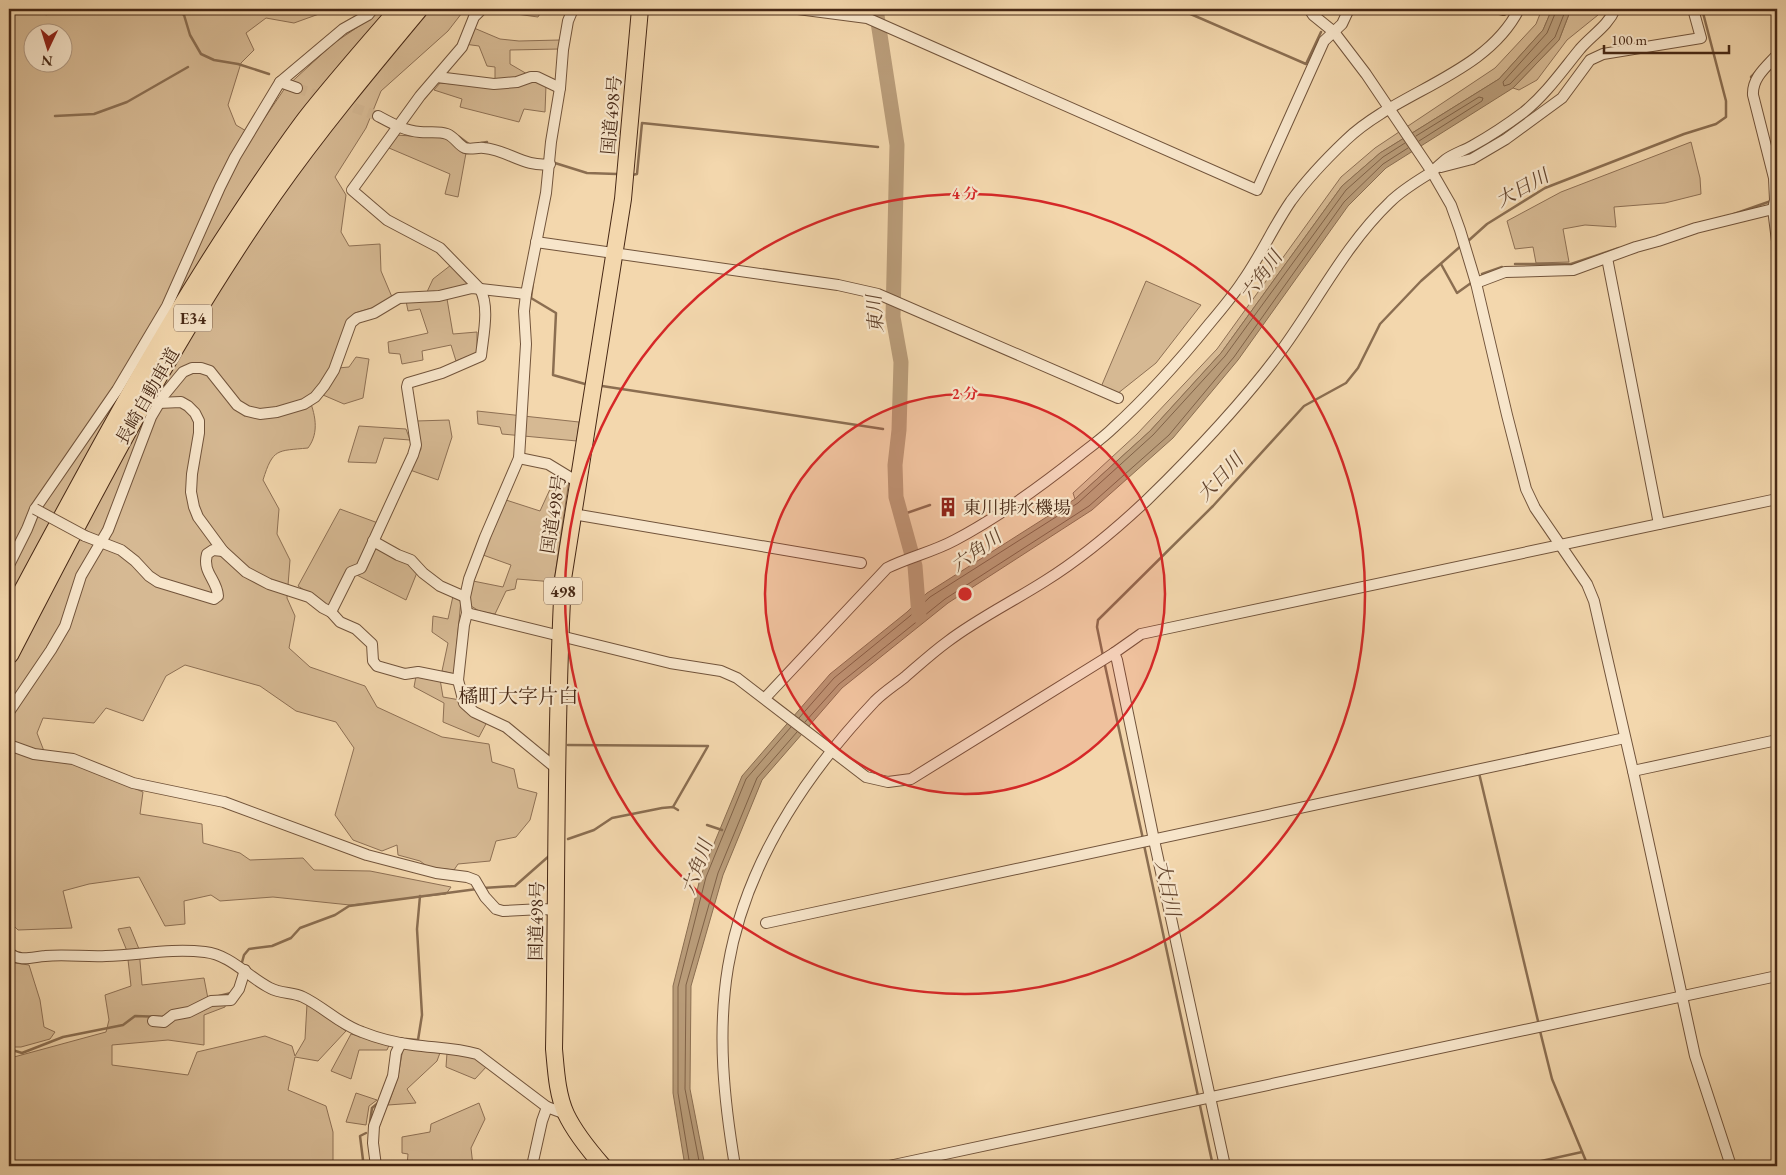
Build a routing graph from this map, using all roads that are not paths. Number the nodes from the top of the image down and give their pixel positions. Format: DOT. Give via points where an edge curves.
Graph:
graph roads {
  1 [pos="373,9"];
  2 [pos="400,9"];
  3 [pos="418,9"];
  4 [pos="482,9"];
  5 [pos="574,9"];
  6 [pos="640,9"];
  7 [pos="798,9"];
  8 [pos="1309,9"];
  9 [pos="1350,9"];
  10 [pos="1519,9"];
  11 [pos="1615,9"];
  12 [pos="1693,9"];
  13 [pos="1334,32"];
  14 [pos="1777,55"];
  15 [pos="437,77"];
  16 [pos="280,82"];
  17 [pos="297,88"];
  18 [pos="560,88"];
  19 [pos="1392,110"];
  20 [pos="378,116"];
  21 [pos="398,126"];
  22 [pos="550,164"];
  23 [pos="1433,169"];
  24 [pos="1776,178"];
  25 [pos="1773,208"];
  26 [pos="1777,241"];
  27 [pos="536,242"];
  28 [pos="615,254"];
  29 [pos="1607,258"];
  30 [pos="1476,283"];
  31 [pos="480,289"];
  32 [pos="526,294"];
  33 [pos="1118,398"];
  34 [pos="158,403"];
  35 [pos="519,458"];
  36 [pos="579,481"];
  37 [pos="1777,499"];
  38 [pos="35,509"];
  39 [pos="574,514"];
  40 [pos="1659,524"];
  41 [pos="374,541"];
  42 [pos="100,543"];
  43 [pos="1561,546"];
  44 [pos="223,551"];
  45 [pos="861,563"];
  46 [pos="9,565"];
  47 [pos="465,597"];
  48 [pos="331,612"];
  49 [pos="467,613"];
  50 [pos="9,618"];
  51 [pos="561,635"];
  52 [pos="1114,653"];
  53 [pos="9,654"];
  54 [pos="458,680"];
  55 [pos="767,700"];
  56 [pos="9,712"];
  57 [pos="1625,738"];
  58 [pos="1777,740"];
  59 [pos="9,745"];
  60 [pos="830,750"];
  61 [pos="557,769"];
  62 [pos="1633,770"];
  63 [pos="1154,840"];
  64 [pos="556,910"];
  65 [pos="766,923"];
  66 [pos="9,953"];
  67 [pos="241,968"];
  68 [pos="1777,976"];
  69 [pos="1682,996"];
  70 [pos="153,1022"];
  71 [pos="401,1043"];
  72 [pos="1209,1098"];
  73 [pos="547,1107"];
  74 [pos="566,1114"];
  75 [pos="376,1166"];
  76 [pos="532,1166"];
  77 [pos="602,1166"];
  78 [pos="736,1166"];
  79 [pos="889,1166"];
  80 [pos="1225,1166"];
  81 [pos="1731,1166"];
  1 -- 16 [label="street" via="343,29"];
  2 -- 50 [label="highway, 長崎自動車道 / E34" via="307,119 207,266 140,378"];
  3 -- 53 [label="highway, 長崎自動車道 / E34" via="320,129 220,273 157,377"];
  4 -- 15 [label="street" via="474,17 462,47"];
  5 -- 18 [label="street" via="568,21"];
  6 -- 28 [label="highway, 国道498号 / 498"];
  7 -- 13 [label="street" via="867,18 1257,190 1324,40"];
  8 -- 13 [label="street"];
  9 -- 13 [label="street"];
  10 -- 19 [label="street" via="1489,48"];
  11 -- 23 [label="street" via="1608,23 1582,47 1537,101 1496,131"];
  12 -- 23 [label="street" via="1701,38 1603,54 1590,60 1562,98 1506,139 1472,159"];
  13 -- 19 [label="street"];
  14 -- 24 [label="street" via="1752,86"];
  15 -- 18 [label="street" via="494,84 517,82 531,76"];
  15 -- 21 [label="street"];
  16 -- 17 [label="street"];
  16 -- 38 [label="street" via="223,180 167,306 117,390"];
  18 -- 22 [label="street"];
  19 -- 23 [label="street"];
  19 -- 55 [label="street" via="1348,138 1316,169 1291,202 1242,282 1210,324 1112,429 1015,503 955,540 887,568"];
  20 -- 21 [label="street"];
  21 -- 22 [label="street" via="419,132 444,133 469,149 484,148 509,153 522,161"];
  21 -- 31 [label="street" via="352,190 386,220 440,248"];
  22 -- 27 [label="street"];
  23 -- 30 [label="street" via="1451,204"];
  23 -- 60 [label="street" via="1382,210 1340,262 1256,383 1143,503 1116,529 1067,566 947,642 878,698"];
  24 -- 25 [label="street"];
  25 -- 26 [label="street"];
  25 -- 29 [label="street" via="1636,246"];
  27 -- 28 [label="street"];
  27 -- 32 [label="street"];
  28 -- 33 [label="street" via="838,285 878,294"];
  28 -- 36 [label="highway, 国道498号 / 498"];
  29 -- 30 [label="street" via="1573,270 1505,272"];
  29 -- 40 [label="street"];
  30 -- 43 [label="street" via="1526,489"];
  31 -- 32 [label="street"];
  31 -- 34 [label="street" via="399,298 374,313 357,318 351,324 334,370 315,397 304,404 278,412 260,414 247,411 237,405 210,371 201,368 183,372"];
  31 -- 41 [label="street" via="484,296 481,356 408,383 416,445"];
  32 -- 35 [label="street"];
  34 -- 42 [label="street"];
  34 -- 44 [label="street" via="181,402 195,413 199,421 191,492 198,517"];
  35 -- 36 [label="street" via="548,464"];
  35 -- 47 [label="street" via="484,537"];
  36 -- 39 [label="highway, 国道498号 / 498"];
  37 -- 40 [label="street"];
  38 -- 42 [label="street, bridge"];
  38 -- 46 [label="street"];
  39 -- 45 [label="street"];
  39 -- 51 [label="highway, 国道498号 / 498" via="564,579"];
  40 -- 43 [label="street"];
  41 -- 47 [label="street" via="411,560 440,586"];
  41 -- 48 [label="street" via="361,568 351,572"];
  42 -- 44 [label="street" via="120,550 158,582 214,599 218,590 205,561 213,550"];
  42 -- 56 [label="street" via="81,576 65,626"];
  43 -- 52 [label="street" via="1141,634"];
  43 -- 57 [label="street" via="1587,584 1594,601"];
  44 -- 48 [label="street" via="246,572 269,584 310,597"];
  47 -- 49 [label="street"];
  48 -- 54 [label="street" via="372,644 373,661 377,666 405,674 418,672"];
  49 -- 51 [label="street"];
  49 -- 54 [label="street"];
  51 -- 55 [label="street" via="670,663 721,671 737,678"];
  51 -- 61 [label="highway, 国道498号 / 498"];
  52 -- 60 [label="street" via="911,779 888,782 866,777"];
  52 -- 63 [label="street"];
  54 -- 61 [label="street" via="464,702 474,712 506,727"];
  55 -- 60 [label="street"];
  57 -- 62 [label="street"];
  57 -- 63 [label="street"];
  58 -- 62 [label="street"];
  59 -- 64 [label="street" via="34,754 73,758 134,784 224,802 367,855 436,873 467,877 479,884 496,909"];
  60 -- 78 [label="street" via="770,844 751,885 734,939 728,969 722,1051 726,1110"];
  61 -- 64 [label="highway, 国道498号 / 498"];
  62 -- 69 [label="street"];
  63 -- 65 [label="street"];
  63 -- 72 [label="street"];
  64 -- 74 [label="highway, 国道498号 / 498" via="554,1049 557,1082"];
  66 -- 67 [label="street" via="21,959 107,956 156,950 204,952 216,954"];
  67 -- 70 [label="street" via="239,989 231,1000 211,1001 189,1012 173,1015 164,1022"];
  67 -- 71 [label="street" via="274,990 303,997 351,1028"];
  68 -- 69 [label="street"];
  69 -- 72 [label="street"];
  69 -- 81 [label="street" via="1695,1056"];
  71 -- 73 [label="street" via="477,1054"];
  71 -- 75 [label="street" via="396,1052 393,1076 374,1126"];
  72 -- 79 [label="street"];
  72 -- 80 [label="street"];
  73 -- 74 [label="street"];
  73 -- 76 [label="street"];
  74 -- 77 [label="highway, 国道498号 / 498"];
}
